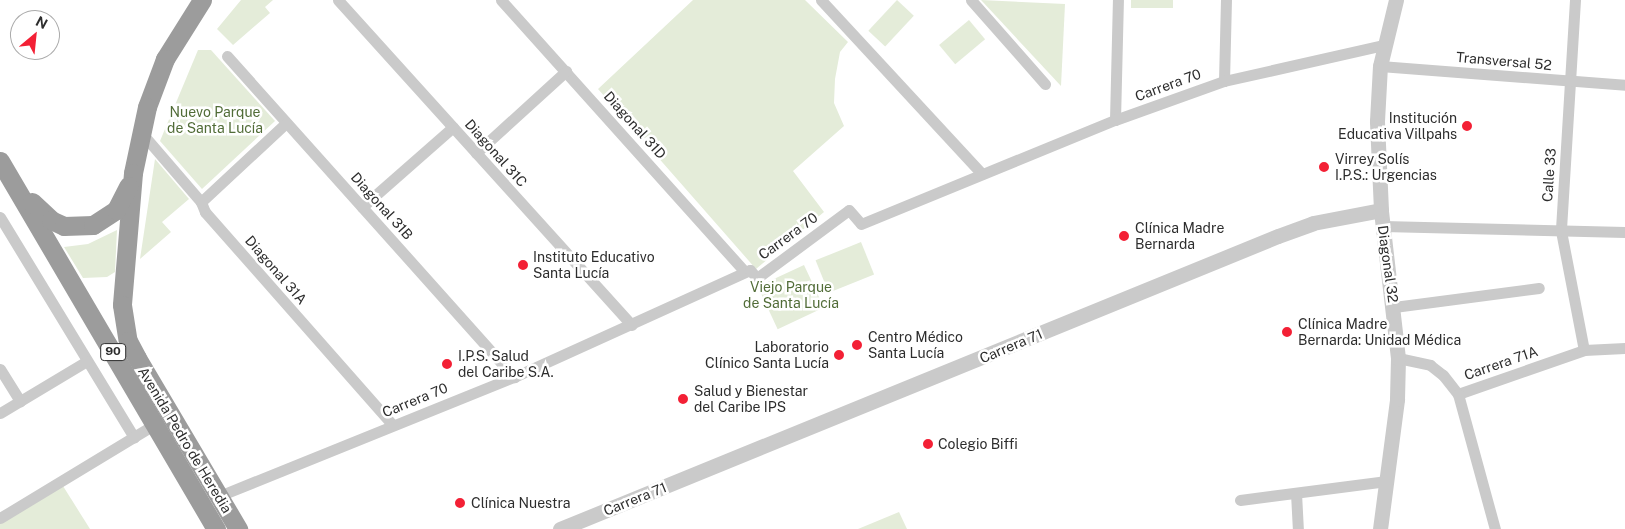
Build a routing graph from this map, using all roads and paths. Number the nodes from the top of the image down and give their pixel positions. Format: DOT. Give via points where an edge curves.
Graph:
graph roads {
  1 [pos="202,0"];
  2 [pos="338,0"];
  3 [pos="501,0"];
  4 [pos="821,0"];
  5 [pos="971,0"];
  6 [pos="1112,0"];
  7 [pos="1118,0"];
  8 [pos="1226,0"];
  9 [pos="1396,0"];
  10 [pos="1575,0"];
  11 [pos="1384,45"];
  12 [pos="226,56"];
  13 [pos="1380,66"];
  14 [pos="566,71"];
  15 [pos="1224,81"];
  16 [pos="1570,82"];
  17 [pos="1045,84"];
  18 [pos="1625,85"];
  19 [pos="1115,120"];
  20 [pos="286,123"];
  21 [pos="453,127"];
  22 [pos="140,131"];
  23 [pos="476,153"];
  24 [pos="4,168"];
  25 [pos="133,173"];
  26 [pos="982,174"];
  27 [pos="201,202"];
  28 [pos="362,207"];
  29 [pos="1381,210"];
  30 [pos="0,218"];
  31 [pos="1383,226"];
  32 [pos="1561,231"];
  33 [pos="1625,232"];
  34 [pos="745,272"];
  35 [pos="1539,288"];
  36 [pos="1394,307"];
  37 [pos="632,325"];
  38 [pos="1625,348"];
  39 [pos="1584,350"];
  40 [pos="1398,358"];
  41 [pos="87,361"];
  42 [pos="0,369"];
  43 [pos="514,376"];
  44 [pos="1458,394"];
  45 [pos="20,401"];
  46 [pos="0,413"];
  47 [pos="155,424"];
  48 [pos="393,426"];
  49 [pos="134,437"];
  50 [pos="1387,481"];
  51 [pos="1296,493"];
  52 [pos="219,496"];
  53 [pos="1240,500"];
  54 [pos="0,518"];
  55 [pos="216,529"];
  56 [pos="238,529"];
  57 [pos="560,529"];
  58 [pos="1298,529"];
  59 [pos="1380,529"];
  60 [pos="1495,529"];
  1 -- 22 [label="highway, 90" via="166,59"];
  2 -- 21 [label="street, Diagonal 31C"];
  3 -- 14 [label="street, Diagonal 31D"];
  4 -- 26 [label="street"];
  5 -- 17 [label="street"];
  6 -- 7 [label="street"];
  7 -- 19 [label="street"];
  8 -- 15 [label="street"];
  9 -- 11 [label="street, Diagonal 32"];
  10 -- 16 [label="street, Calle 33"];
  11 -- 13 [label="street, Diagonal 32"];
  11 -- 15 [label="street, Carrera 70"];
  12 -- 20 [label="street, Diagonal 31B"];
  13 -- 16 [label="street, Transversal 52"];
  13 -- 29 [label="street, Diagonal 32" via="1377,121"];
  14 -- 23 [label="street"];
  14 -- 34 [label="street, Diagonal 31D"];
  15 -- 19 [label="street, Carrera 70"];
  16 -- 18 [label="street, Transversal 52"];
  16 -- 32 [label="street, Calle 33"];
  19 -- 26 [label="street, Carrera 70"];
  20 -- 27 [label="street"];
  20 -- 28 [label="street, Diagonal 31B"];
  21 -- 23 [label="street, Diagonal 31C"];
  21 -- 28 [label="street"];
  22 -- 25 [label="highway, 90"];
  22 -- 27 [label="street, Diagonal 31A"];
  23 -- 37 [label="street, Diagonal 31C"];
  24 -- 25 [label="highway" via="51,220 77,228 99,222 116,210"];
  24 -- 47 [label="highway, Avenida Pedro de Heredia / 90"];
  25 -- 52 [label="highway, Avenida Pedro de Heredia / 90" via="122,305 128,341"];
  26 -- 34 [label="street, Carrera 70" via="861,224 849,210 756,278 750,270"];
  27 -- 48 [label="street, Diagonal 31A" via="205,212"];
  28 -- 43 [label="street, Diagonal 31B"];
  29 -- 31 [label="street, Diagonal 32"];
  29 -- 57 [label="street, Carrera 71" via="1313,223 1278,236"];
  30 -- 41 [label="street"];
  31 -- 32 [label="street"];
  31 -- 36 [label="street, Diagonal 32"];
  32 -- 33 [label="street"];
  32 -- 39 [label="street, Calle 33"];
  34 -- 37 [label="street, Carrera 70"];
  35 -- 36 [label="street"];
  36 -- 40 [label="street, Diagonal 32"];
  37 -- 43 [label="street, Carrera 70"];
  38 -- 39 [label="street, Carrera 71A"];
  39 -- 44 [label="street, Carrera 71A"];
  40 -- 44 [label="street, Carrera 71A" via="1430,366 1443,375"];
  40 -- 50 [label="street, Diagonal 32" via="1397,399"];
  41 -- 45 [label="street"];
  41 -- 49 [label="street"];
  42 -- 45 [label="street"];
  43 -- 48 [label="street, Carrera 70"];
  44 -- 60 [label="street"];
  45 -- 46 [label="street"];
  47 -- 49 [label="street"];
  47 -- 55 [label="highway, Avenida Pedro de Heredia / 90"];
  48 -- 52 [label="street, Carrera 70"];
  49 -- 54 [label="street"];
  50 -- 51 [label="street"];
  50 -- 59 [label="street, Diagonal 32"];
  51 -- 53 [label="street"];
  51 -- 58 [label="street"];
  52 -- 56 [label="highway, Avenida Pedro de Heredia / 90"];
}
